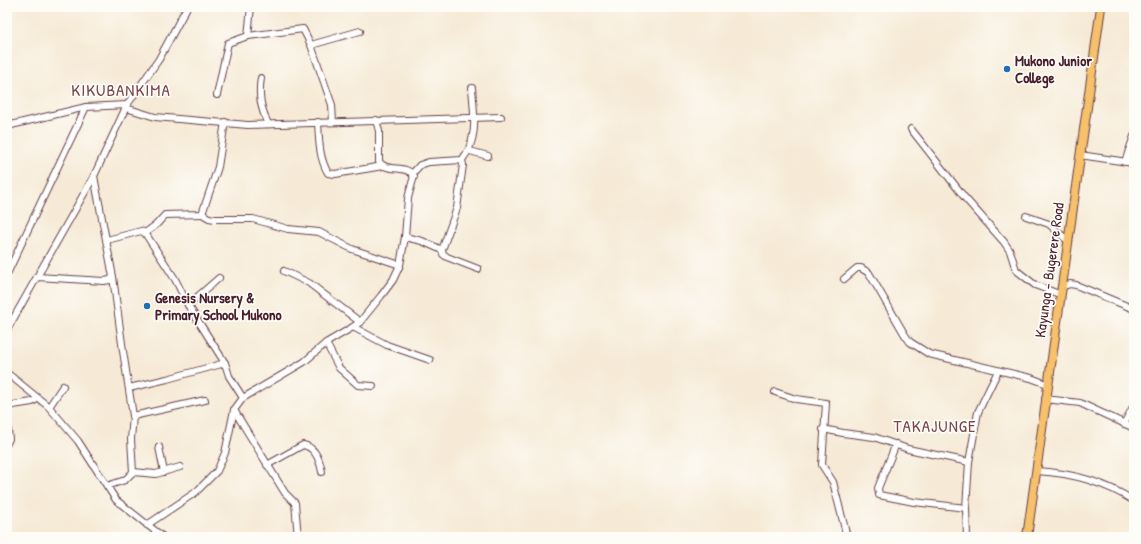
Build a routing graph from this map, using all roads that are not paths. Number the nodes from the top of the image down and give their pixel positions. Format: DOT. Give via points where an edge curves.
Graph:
graph roads {
  1 [pos="187,7"];
  2 [pos="250,7"];
  3 [pos="1101,7"];
  4 [pos="360,31"];
  5 [pos="248,36"];
  6 [pos="311,45"];
  7 [pos="260,78"];
  8 [pos="472,88"];
  9 [pos="217,95"];
  10 [pos="86,107"];
  11 [pos="126,107"];
  12 [pos="474,117"];
  13 [pos="501,118"];
  14 [pos="376,120"];
  15 [pos="225,122"];
  16 [pos="318,122"];
  17 [pos="333,122"];
  18 [pos="268,124"];
  19 [pos="7,126"];
  20 [pos="911,129"];
  21 [pos="1134,136"];
  22 [pos="470,151"];
  23 [pos="1080,155"];
  24 [pos="488,156"];
  25 [pos="462,160"];
  26 [pos="1125,162"];
  27 [pos="1134,163"];
  28 [pos="383,166"];
  29 [pos="412,174"];
  30 [pos="94,176"];
  31 [pos="202,214"];
  32 [pos="1026,216"];
  33 [pos="145,233"];
  34 [pos="405,237"];
  35 [pos="107,240"];
  36 [pos="1067,240"];
  37 [pos="442,250"];
  38 [pos="400,265"];
  39 [pos="478,269"];
  40 [pos="284,271"];
  41 [pos="7,274"];
  42 [pos="37,277"];
  43 [pos="113,277"];
  44 [pos="219,278"];
  45 [pos="844,278"];
  46 [pos="1060,291"];
  47 [pos="188,305"];
  48 [pos="1134,309"];
  49 [pos="360,322"];
  50 [pos="353,327"];
  51 [pos="7,330"];
  52 [pos="326,343"];
  53 [pos="430,360"];
  54 [pos="225,363"];
  55 [pos="998,372"];
  56 [pos="7,373"];
  57 [pos="1047,384"];
  58 [pos="63,386"];
  59 [pos="373,386"];
  60 [pos="129,388"];
  61 [pos="775,392"];
  62 [pos="243,398"];
  63 [pos="37,399"];
  64 [pos="1045,399"];
  65 [pos="205,400"];
  66 [pos="1134,405"];
  67 [pos="7,406"];
  68 [pos="49,407"];
  69 [pos="234,410"];
  70 [pos="133,416"];
  71 [pos="7,422"];
  72 [pos="1124,424"];
  73 [pos="1134,428"];
  74 [pos="823,429"];
  75 [pos="7,443"];
  76 [pos="896,444"];
  77 [pos="159,447"];
  78 [pos="969,462"];
  79 [pos="267,465"];
  80 [pos="180,467"];
  81 [pos="1037,471"];
  82 [pos="133,472"];
  83 [pos="164,472"];
  84 [pos="322,472"];
  85 [pos="107,486"];
  86 [pos="1134,501"];
  87 [pos="966,508"];
  88 [pos="147,525"];
  89 [pos="163,537"];
  90 [pos="298,537"];
  91 [pos="847,537"];
  92 [pos="967,537"];
  93 [pos="1027,537"];
  1 -- 11 [label="street" via="159,59"];
  2 -- 5 [label="street"];
  3 -- 23 [label="main road, Kayunga - Bugerere Road"];
  4 -- 6 [label="street"];
  5 -- 6 [label="street" via="303,29"];
  5 -- 9 [label="street" via="228,43"];
  6 -- 17 [label="street" via="332,106"];
  7 -- 18 [label="street" via="261,109"];
  8 -- 12 [label="street"];
  10 -- 11 [label="street"];
  10 -- 19 [label="street"];
  10 -- 41 [label="street"];
  11 -- 15 [label="street" via="155,117"];
  11 -- 30 [label="street"];
  12 -- 13 [label="street"];
  12 -- 14 [label="street"];
  12 -- 22 [label="street" via="476,130"];
  14 -- 17 [label="street"];
  14 -- 28 [label="street" via="379,131 378,158"];
  15 -- 18 [label="street"];
  15 -- 31 [label="street" via="218,168"];
  16 -- 17 [label="street"];
  16 -- 18 [label="street"];
  16 -- 28 [label="street" via="320,150 328,174"];
  20 -- 46 [label="street" via="965,198 1004,242 1016,270 1035,284"];
  21 -- 26 [label="street"];
  22 -- 24 [label="street"];
  22 -- 25 [label="street"];
  23 -- 26 [label="street"];
  23 -- 36 [label="main road, Kayunga - Bugerere Road"];
  25 -- 29 [label="street" via="420,164"];
  25 -- 37 [label="street" via="456,208"];
  26 -- 27 [label="street"];
  28 -- 29 [label="street" via="403,169"];
  29 -- 34 [label="street" via="414,176 408,198"];
  30 -- 35 [label="street"];
  30 -- 42 [label="street"];
  31 -- 33 [label="street" via="165,215"];
  31 -- 38 [label="street" via="209,218 253,219 288,230 319,232 352,249"];
  32 -- 36 [label="street" via="1049,224"];
  33 -- 35 [label="street" via="141,231"];
  33 -- 47 [label="street" via="175,279"];
  34 -- 37 [label="street"];
  34 -- 38 [label="street"];
  35 -- 43 [label="street"];
  36 -- 46 [label="main road, Kayunga - Bugerere Road"];
  37 -- 39 [label="street" via="447,257"];
  38 -- 49 [label="street" via="393,280"];
  40 -- 49 [label="street" via="309,283"];
  42 -- 43 [label="street" via="110,280"];
  42 -- 51 [label="street"];
  43 -- 60 [label="street"];
  44 -- 47 [label="street"];
  45 -- 55 [label="street" via="857,268 869,273 905,335 921,350"];
  46 -- 48 [label="street" via="1070,284 1076,285"];
  46 -- 57 [label="main road, Kayunga - Bugerere Road"];
  47 -- 54 [label="street"];
  49 -- 50 [label="street"];
  50 -- 52 [label="street"];
  50 -- 53 [label="street" via="387,344"];
  52 -- 59 [label="street" via="339,368 358,385"];
  52 -- 62 [label="street" via="304,362"];
  54 -- 60 [label="street"];
  54 -- 62 [label="street" via="229,376"];
  55 -- 57 [label="street" via="1031,378"];
  55 -- 78 [label="street" via="978,412"];
  56 -- 63 [label="street"];
  57 -- 64 [label="main road, Kayunga - Bugerere Road"];
  58 -- 68 [label="street"];
  60 -- 70 [label="street"];
  61 -- 74 [label="street" via="796,399 826,403"];
  62 -- 69 [label="street"];
  63 -- 67 [label="street"];
  63 -- 68 [label="street"];
  64 -- 72 [label="street" via="1085,405"];
  64 -- 81 [label="main road, Kayunga - Bugerere Road"];
  65 -- 70 [label="street"];
  66 -- 72 [label="street"];
  68 -- 85 [label="street" via="78,441"];
  69 -- 79 [label="street"];
  69 -- 88 [label="street" via="225,453 217,471 196,492"];
  70 -- 82 [label="street"];
  71 -- 75 [label="street"];
  72 -- 73 [label="street"];
  74 -- 76 [label="street" via="874,437"];
  74 -- 91 [label="street" via="822,465 833,482"];
  76 -- 78 [label="street"];
  76 -- 87 [label="street" via="878,488 879,495"];
  77 -- 83 [label="street"];
  78 -- 87 [label="street"];
  79 -- 84 [label="street" via="303,445 316,452"];
  79 -- 90 [label="street" via="285,493 295,503"];
  80 -- 83 [label="street"];
  81 -- 86 [label="street" via="1059,472 1092,481 1114,489"];
  81 -- 93 [label="main road, Kayunga - Bugerere Road"];
  82 -- 83 [label="street"];
  82 -- 85 [label="street" via="125,480"];
  85 -- 88 [label="street" via="116,500"];
  87 -- 92 [label="street"];
  88 -- 89 [label="street"];
}
